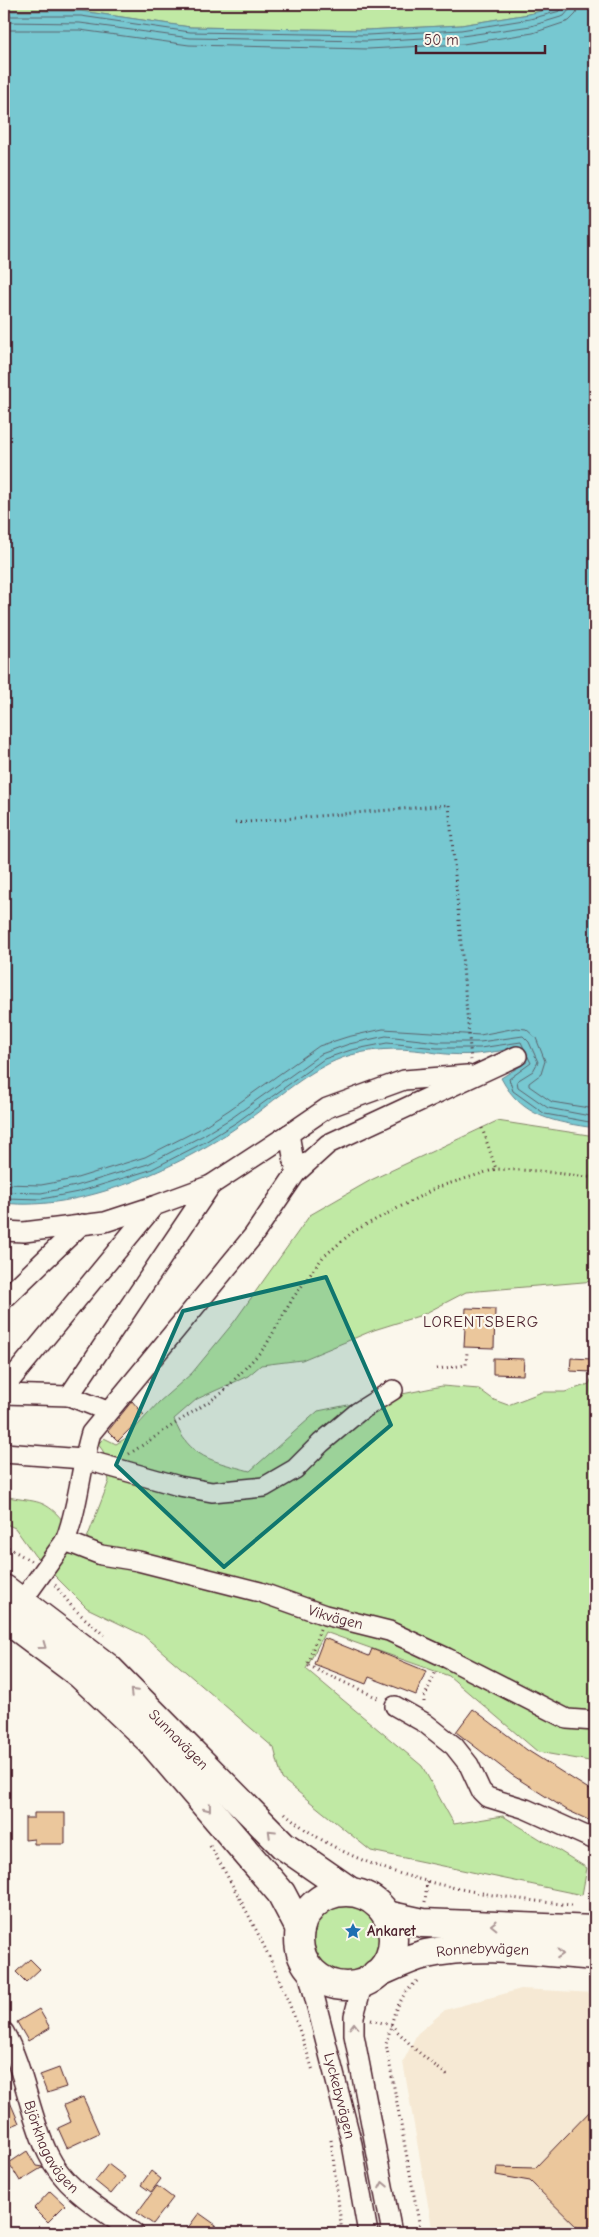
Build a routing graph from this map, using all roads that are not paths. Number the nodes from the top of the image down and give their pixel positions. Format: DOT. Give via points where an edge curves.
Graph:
graph roads {
  1 [pos="517,1056"];
  2 [pos="475,1069"];
  3 [pos="289,1134"];
  4 [pos="296,1173"];
  5 [pos="211,1185"];
  6 [pos="154,1206"];
  7 [pos="82,1224"];
  8 [pos="4,1231"];
  9 [pos="24,1232"];
  10 [pos="4,1244"];
  11 [pos="4,1299"];
  12 [pos="4,1388"];
  13 [pos="393,1390"];
  14 [pos="4,1394"];
  15 [pos="69,1396"];
  16 [pos="107,1411"];
  17 [pos="4,1453"];
  18 [pos="83,1459"];
  19 [pos="65,1542"];
  20 [pos="10,1602"];
  21 [pos="394,1706"];
  22 [pos="595,1721"];
  23 [pos="595,1840"];
  24 [pos="351,1892"];
  25 [pos="386,1915"];
  26 [pos="300,1929"];
  27 [pos="595,1930"];
  28 [pos="595,1956"];
  29 [pos="305,1960"];
  30 [pos="369,1978"];
  31 [pos="4,2032"];
  32 [pos="134,2233"];
  33 [pos="368,2233"];
  34 [pos="392,2233"];
  1 -- 2 [label="street"];
  2 -- 3 [label="street" via="404,1080 327,1108"];
  2 -- 4 [label="street" via="328,1144"];
  3 -- 4 [label="street"];
  3 -- 5 [label="street"];
  4 -- 16 [label="street" via="253,1236"];
  5 -- 6 [label="street"];
  5 -- 15 [label="street"];
  6 -- 7 [label="street" via="105,1222"];
  6 -- 12 [label="street"];
  7 -- 9 [label="street"];
  7 -- 11 [label="street"];
  8 -- 9 [label="street"];
  9 -- 10 [label="street"];
  13 -- 18 [label="street" via="358,1412 295,1469 264,1487 212,1492 178,1486"];
  14 -- 15 [label="street"];
  15 -- 16 [label="street"];
  16 -- 18 [label="street" via="91,1433"];
  17 -- 18 [label="street"];
  18 -- 19 [label="street" via="76,1509"];
  19 -- 20 [label="street" via="43,1573"];
  19 -- 22 [label="street, Vikvägen" via="101,1555 138,1561 260,1592 325,1615 389,1631 567,1719"];
  24 -- 20 [label="highway, Sunnavägen, one-way" via="283,1845 131,1689 80,1645"];
  20 -- 26 [label="highway, Sunnavägen, one-way" via="150,1740 281,1894"];
  21 -- 23 [label="street" via="425,1723 454,1746 487,1796 526,1809"];
  24 -- 25 [label="highway" via="371,1900"];
  24 -- 26 [label="highway" via="336,1893 322,1899 306,1915"];
  27 -- 25 [label="highway, Ronnebyvägen, one-way" via="423,1924"];
  25 -- 30 [label="highway" via="391,1926 392,1945 386,1962"];
  26 -- 29 [label="highway" via="299,1942"];
  30 -- 28 [label="highway, Ronnebyvägen, one-way" via="425,1954 459,1949"];
  29 -- 30 [label="highway" via="312,1971 329,1982 350,1985"];
  29 -- 33 [label="street, Lyckebyvägen" via="352,2144"];
  34 -- 30 [label="street, Lyckebyvägen, one-way" via="354,2035 354,2016"];
  31 -- 32 [label="street, Björkhagavägen" via="48,2155 65,2180"];
}
